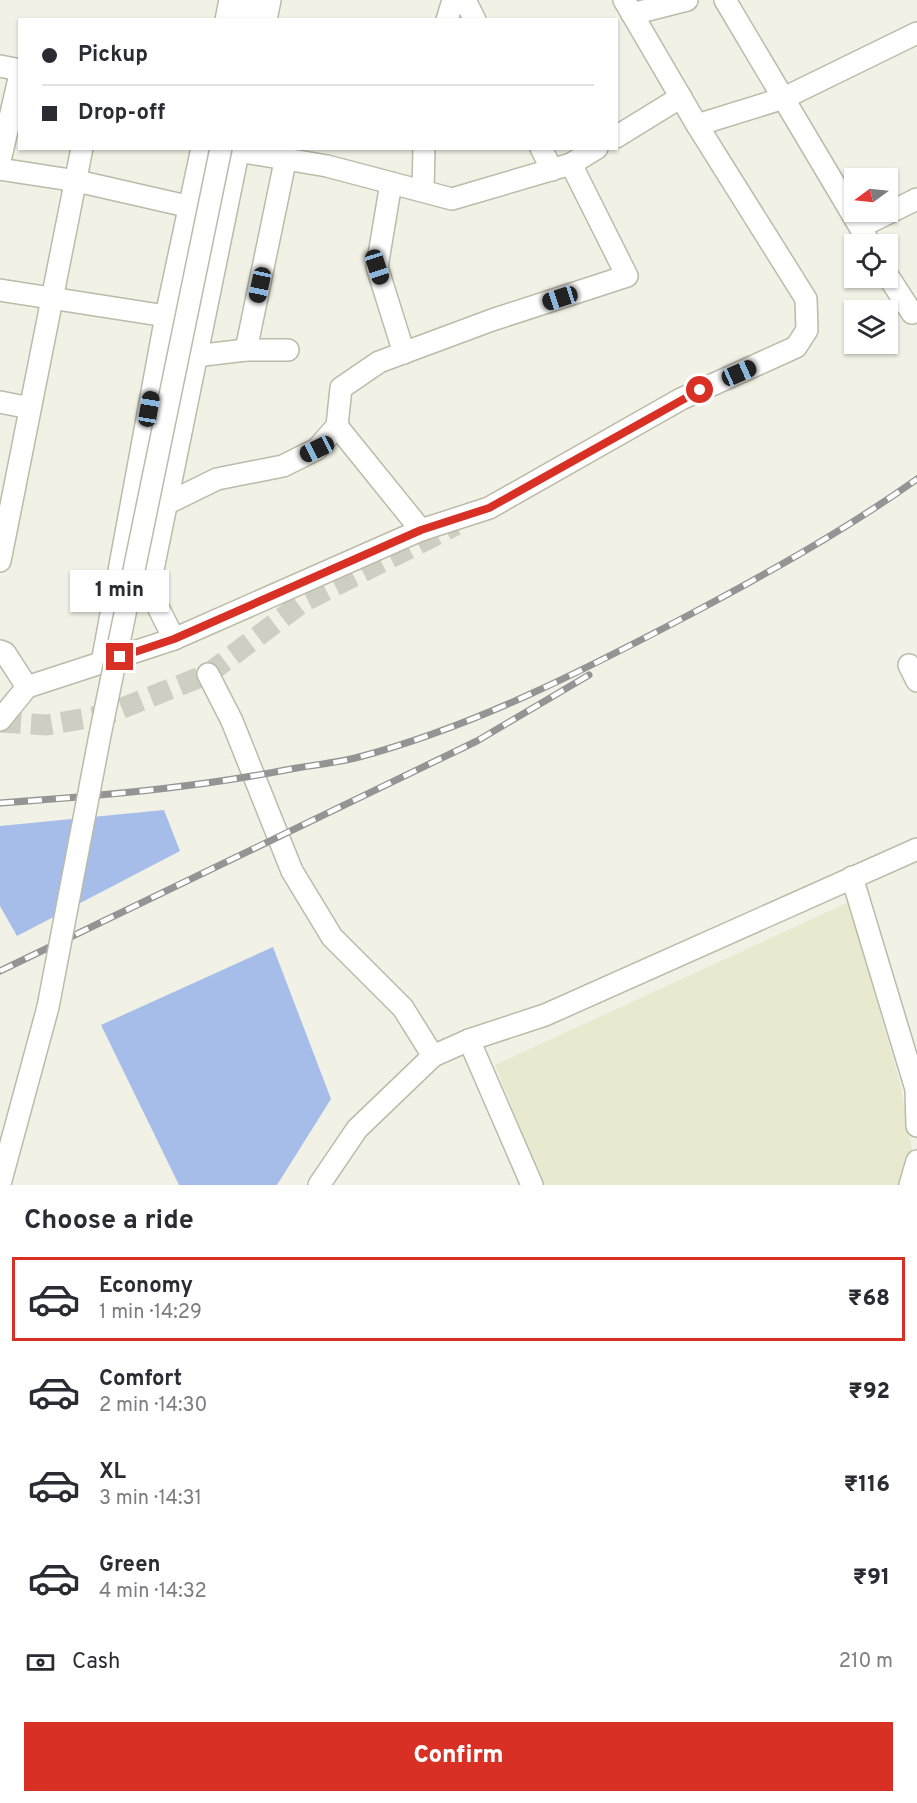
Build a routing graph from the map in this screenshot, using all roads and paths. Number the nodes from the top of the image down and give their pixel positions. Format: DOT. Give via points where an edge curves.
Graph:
graph roads {
  1 [pos="230,0"];
  2 [pos="251,0"];
  3 [pos="270,0"];
  4 [pos="453,0"];
  5 [pos="465,0"];
  6 [pos="687,0"];
  7 [pos="725,0"];
  8 [pos="628,7"];
  9 [pos="226,18"];
  10 [pos="247,18"];
  11 [pos="266,18"];
  12 [pos="448,18"];
  13 [pos="474,18"];
  14 [pos="917,33"];
  15 [pos="0,66"];
  16 [pos="18,70"];
  17 [pos="18,83"];
  18 [pos="681,97"];
  19 [pos="784,98"];
  20 [pos="697,125"];
  21 [pos="618,135"];
  22 [pos="82,150"];
  23 [pos="202,150"];
  24 [pos="233,150"];
  25 [pos="233,150"];
  26 [pos="240,150"];
  27 [pos="424,150"];
  28 [pos="543,150"];
  29 [pos="593,150"];
  30 [pos="286,157"];
  31 [pos="0,161"];
  32 [pos="561,167"];
  33 [pos="0,170"];
  34 [pos="77,181"];
  35 [pos="391,183"];
  36 [pos="423,191"];
  37 [pos="917,199"];
  38 [pos="191,207"];
  39 [pos="864,234"];
  40 [pos="868,234"];
  41 [pos="896,288"];
  42 [pos="0,290"];
  43 [pos="51,297"];
  44 [pos="912,314"];
  45 [pos="166,316"];
  46 [pos="246,350"];
  47 [pos="288,350"];
  48 [pos="404,352"];
  49 [pos="195,356"];
  50 [pos="0,402"];
  51 [pos="30,408"];
  52 [pos="337,426"];
  53 [pos="164,505"];
  54 [pos="4,516"];
  55 [pos="421,530"];
  56 [pos="0,561"];
  57 [pos="174,639"];
  58 [pos="0,651"];
  59 [pos="102,663"];
  60 [pos="208,675"];
  61 [pos="27,687"];
  62 [pos="0,720"];
  63 [pos="917,849"];
  64 [pos="852,877"];
  65 [pos="469,1040"];
  66 [pos="911,1051"];
  67 [pos="433,1056"];
  68 [pos="917,1126"];
  69 [pos="917,1161"];
  70 [pos="0,1184"];
  71 [pos="319,1185"];
  72 [pos="531,1185"];
  73 [pos="910,1185"];
  1 -- 9 [label="street"];
  2 -- 10 [label="street"];
  3 -- 11 [label="street"];
  4 -- 12 [label="street"];
  5 -- 13 [label="street"];
  6 -- 8 [label="street"];
  7 -- 19 [label="street"];
  8 -- 18 [label="street"];
  14 -- 19 [label="street"];
  15 -- 16 [label="street"];
  17 -- 31 [label="street"];
  18 -- 20 [label="street"];
  18 -- 21 [label="street"];
  19 -- 20 [label="street"];
  19 -- 39 [label="street"];
  20 -- 55 [label="street" via="806,299 807,330 796,347 681,399 489,508"];
  22 -- 34 [label="street"];
  23 -- 38 [label="street"];
  24 -- 49 [label="street"];
  25 -- 70 [label="street, bridge" via="100,735 48,1007"];
  26 -- 30 [label="street"];
  27 -- 36 [label="street"];
  28 -- 32 [label="street"];
  29 -- 32 [label="street"];
  30 -- 35 [label="street"];
  30 -- 46 [label="street"];
  32 -- 36 [label="street" via="453,199"];
  32 -- 48 [label="street" via="627,276"];
  33 -- 34 [label="street"];
  34 -- 38 [label="street"];
  34 -- 43 [label="street"];
  35 -- 36 [label="street"];
  35 -- 48 [label="street" via="377,267"];
  37 -- 40 [label="street"];
  38 -- 45 [label="street"];
  41 -- 44 [label="street"];
  42 -- 43 [label="street"];
  43 -- 45 [label="street"];
  43 -- 51 [label="street"];
  45 -- 59 [label="street"];
  46 -- 47 [label="street"];
  46 -- 49 [label="street"];
  48 -- 52 [label="street" via="380,362 341,388"];
  49 -- 53 [label="street"];
  50 -- 51 [label="street"];
  51 -- 54 [label="street"];
  52 -- 53 [label="street" via="317,449 283,466 217,479"];
  52 -- 55 [label="street"];
  53 -- 57 [label="street" via="149,589"];
  54 -- 56 [label="street"];
  55 -- 57 [label="street"];
  57 -- 59 [label="street"];
  58 -- 61 [label="street"];
  59 -- 61 [label="street"];
  60 -- 67 [label="street" via="232,721 292,871 332,937 404,1008"];
  61 -- 62 [label="street"];
  63 -- 64 [label="street"];
  64 -- 65 [label="street" via="545,1015"];
  64 -- 66 [label="street"];
  65 -- 67 [label="street"];
  65 -- 72 [label="street"];
  66 -- 68 [label="street"];
  67 -- 71 [label="street" via="357,1129"];
  69 -- 73 [label="street"];
}
